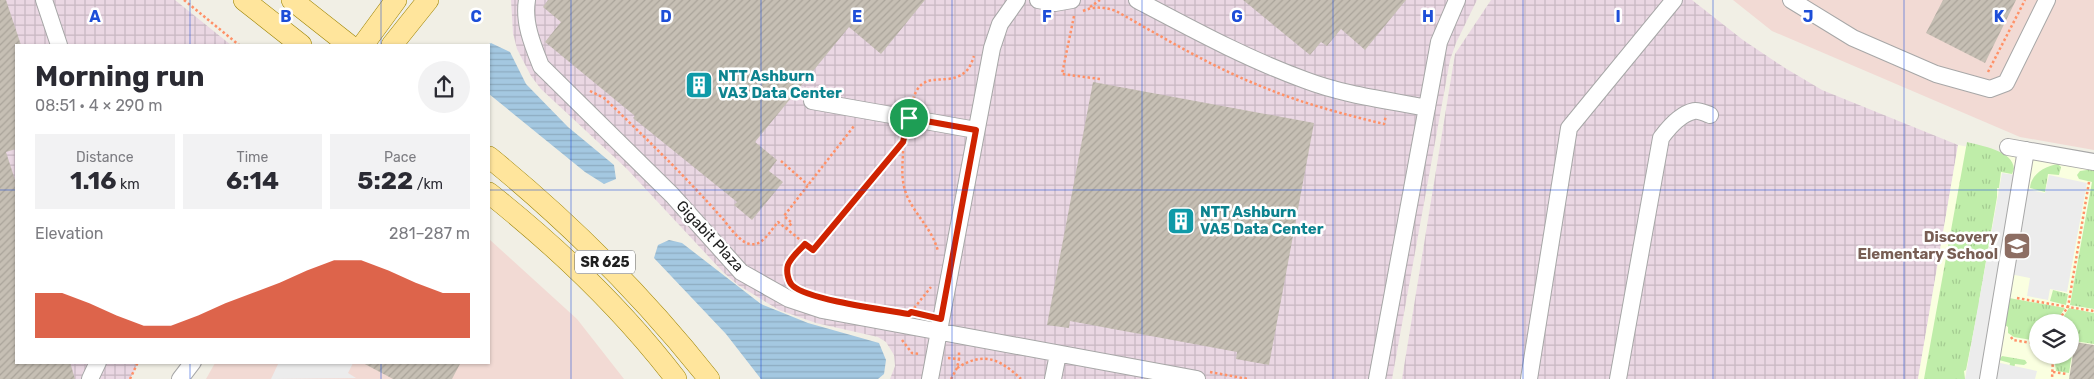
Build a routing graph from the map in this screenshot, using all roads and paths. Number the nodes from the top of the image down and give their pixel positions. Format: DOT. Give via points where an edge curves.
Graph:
graph roads {
  1 [pos="44,0"];
  2 [pos="184,0"];
  3 [pos="244,0"];
  4 [pos="292,0"];
  5 [pos="396,0"];
  6 [pos="428,0"];
  7 [pos="527,0"];
  8 [pos="1017,0"];
  9 [pos="1038,0"];
  10 [pos="1100,0"];
  11 [pos="1137,0"];
  12 [pos="1457,0"];
  13 [pos="1674,0"];
  14 [pos="1791,0"];
  15 [pos="2025,0"];
  16 [pos="2048,0"];
  17 [pos="1089,8"];
  18 [pos="1076,9"];
  19 [pos="59,44"];
  20 [pos="238,44"];
  21 [pos="300,44"];
  22 [pos="347,44"];
  23 [pos="364,44"];
  24 [pos="393,44"];
  25 [pos="976,50"];
  26 [pos="1985,77"];
  27 [pos="1100,79"];
  28 [pos="587,90"];
  29 [pos="812,101"];
  30 [pos="1427,108"];
  31 [pos="1387,112"];
  32 [pos="1710,114"];
  33 [pos="909,118"];
  34 [pos="854,126"];
  35 [pos="976,130"];
  36 [pos="903,142"];
  37 [pos="2008,147"];
  38 [pos="2026,150"];
  39 [pos="490,158"];
  40 [pos="781,161"];
  41 [pos="2094,162"];
  42 [pos="2089,182"];
  43 [pos="808,185"];
  44 [pos="490,194"];
  45 [pos="786,229"];
  46 [pos="805,244"];
  47 [pos="938,256"];
  48 [pos="934,283"];
  49 [pos="794,288"];
  50 [pos="2010,296"];
  51 [pos="2068,307"];
  52 [pos="2094,311"];
  53 [pos="2063,314"];
  54 [pos="908,319"];
  55 [pos="940,325"];
  56 [pos="2008,335"];
  57 [pos="960,336"];
  58 [pos="2029,343"];
  59 [pos="1058,354"];
  60 [pos="959,359"];
  61 [pos="97,364"];
  62 [pos="137,364"];
  63 [pos="179,364"];
  64 [pos="191,364"];
  65 [pos="2053,364"];
  66 [pos="932,367"];
  67 [pos="957,368"];
  68 [pos="2053,372"];
  69 [pos="2067,374"];
  70 [pos="90,379"];
  71 [pos="130,379"];
  72 [pos="175,379"];
  73 [pos="180,379"];
  74 [pos="676,379"];
  75 [pos="709,379"];
  76 [pos="922,379"];
  77 [pos="951,379"];
  78 [pos="1021,379"];
  79 [pos="1053,379"];
  80 [pos="1197,379"];
  81 [pos="1377,379"];
  82 [pos="1529,379"];
  83 [pos="1618,379"];
  84 [pos="1988,379"];
  85 [pos="2052,379"];
  1 -- 19 [label="street"];
  2 -- 20 [label="path"];
  3 -- 21 [label="main road"];
  4 -- 22 [label="main road"];
  5 -- 23 [label="main road"];
  6 -- 24 [label="main road"];
  7 -- 54 [label="street, Gigabit Plaza" via="531,39 541,66 672,195 741,272 789,299 814,307"];
  8 -- 35 [label="street" via="1000,24 992,48"];
  9 -- 18 [label="street"];
  10 -- 17 [label="path"];
  11 -- 30 [label="street" via="1209,38 1306,81"];
  12 -- 30 [label="street" via="1439,42"];
  13 -- 82 [label="street" via="1569,128"];
  14 -- 16 [label="street" via="1853,38 1936,74 1990,89 2006,83"];
  15 -- 26 [label="path"];
  17 -- 18 [label="path"];
  17 -- 31 [label="path" via="1116,11 1208,62 1292,98 1384,124"];
  18 -- 27 [label="path" via="1062,74"];
  25 -- 33 [label="path" via="964,74 932,79 922,84 915,93"];
  28 -- 45 [label="path" via="604,98 679,170 744,242 756,244 763,240 778,222"];
  29 -- 33 [label="street"];
  30 -- 81 [label="street"];
  32 -- 83 [label="street" via="1696,110 1689,113 1671,124 1661,138"];
  33 -- 35 [label="street"];
  33 -- 36 [label="path"];
  34 -- 43 [label="path"];
  35 -- 55 [label="street"];
  36 -- 46 [label="path" via="813,250"];
  36 -- 47 [label="path" via="902,171 907,195 932,233"];
  37 -- 38 [label="street"];
  38 -- 41 [label="street"];
  38 -- 84 [label="street"];
  39 -- 75 [label="main road, SR 625" via="518,180 629,285"];
  40 -- 43 [label="path"];
  42 -- 51 [label="path"];
  43 -- 45 [label="path" via="784,216 792,223"];
  44 -- 74 [label="main road, SR 625" via="514,212 614,307"];
  45 -- 46 [label="path"];
  46 -- 49 [label="path" via="788,264 789,282"];
  48 -- 54 [label="path"];
  50 -- 51 [label="path"];
  51 -- 52 [label="path"];
  51 -- 53 [label="path"];
  54 -- 55 [label="street, Gigabit Plaza"];
  54 -- 55 [label="path"];
  54 -- 66 [label="path" via="901,339 912,353"];
  55 -- 57 [label="street, Gigabit Plaza"];
  55 -- 66 [label="street"];
  56 -- 58 [label="path" via="2013,340"];
  57 -- 59 [label="street, Gigabit Plaza"];
  57 -- 60 [label="path"];
  59 -- 79 [label="street"];
  59 -- 80 [label="street, Gigabit Plaza"];
  60 -- 66 [label="path"];
  60 -- 67 [label="path"];
  61 -- 70 [label="street"];
  62 -- 71 [label="path"];
  63 -- 72 [label="street"];
  64 -- 73 [label="street"];
  65 -- 68 [label="path"];
  66 -- 76 [label="street"];
  67 -- 77 [label="path"];
  67 -- 78 [label="path" via="976,358 992,360 1007,366"];
  68 -- 69 [label="path"];
  68 -- 85 [label="path"];
}
